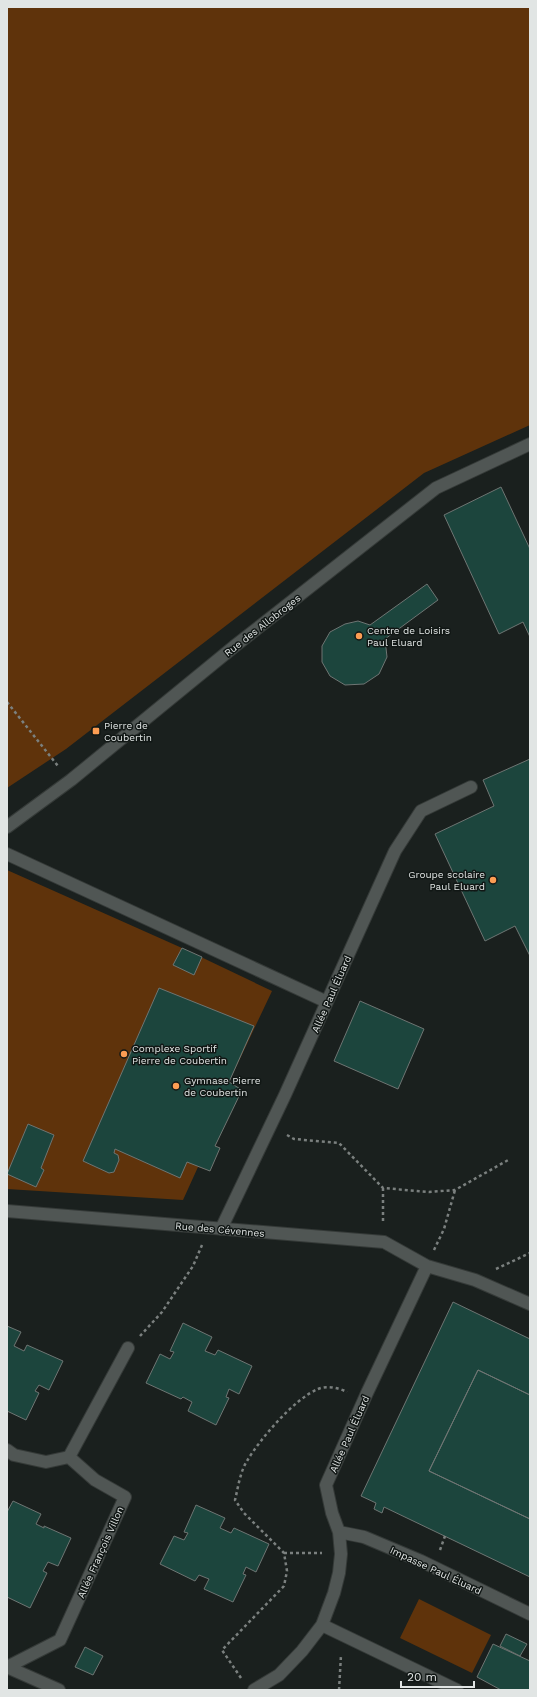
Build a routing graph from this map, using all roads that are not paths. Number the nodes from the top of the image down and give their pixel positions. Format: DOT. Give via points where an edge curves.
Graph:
graph roads {
  1 [pos="530,444"];
  2 [pos="471,787"];
  3 [pos="7,827"];
  4 [pos="7,854"];
  5 [pos="327,1002"];
  6 [pos="7,1211"];
  7 [pos="220,1229"];
  8 [pos="427,1266"];
  9 [pos="530,1304"];
  10 [pos="128,1348"];
  11 [pos="7,1450"];
  12 [pos="69,1457"];
  13 [pos="339,1532"];
  14 [pos="530,1614"];
  15 [pos="322,1624"];
  16 [pos="7,1667"];
  17 [pos="59,1690"];
  18 [pos="254,1690"];
  19 [pos="457,1690"];
  1 -- 3 [label="street, Rue des Allobroges" via="436,488 236,645 70,780"];
  2 -- 5 [label="street, Allée Paul Éluard" via="420,811 395,851"];
  4 -- 5 [label="street"];
  5 -- 7 [label="street, Allée Paul Éluard"];
  6 -- 7 [label="street, Rue des Cévennes"];
  7 -- 8 [label="street, Rue des Cévennes" via="384,1242"];
  8 -- 9 [label="street" via="475,1280"];
  8 -- 13 [label="street, Allée Paul Éluard" via="326,1485"];
  10 -- 12 [label="street"];
  11 -- 12 [label="street" via="14,1455 46,1462"];
  12 -- 16 [label="street, Allée François Villon" via="95,1480 125,1497 60,1640"];
  13 -- 14 [label="street, Impasse Paul Éluard" via="364,1537 421,1561"];
  13 -- 15 [label="street, Allée Paul Éluard" via="339,1573"];
  15 -- 18 [label="street, Allée Paul Éluard" via="302,1651 279,1675"];
  15 -- 19 [label="street"];
  16 -- 17 [label="street"];
}
